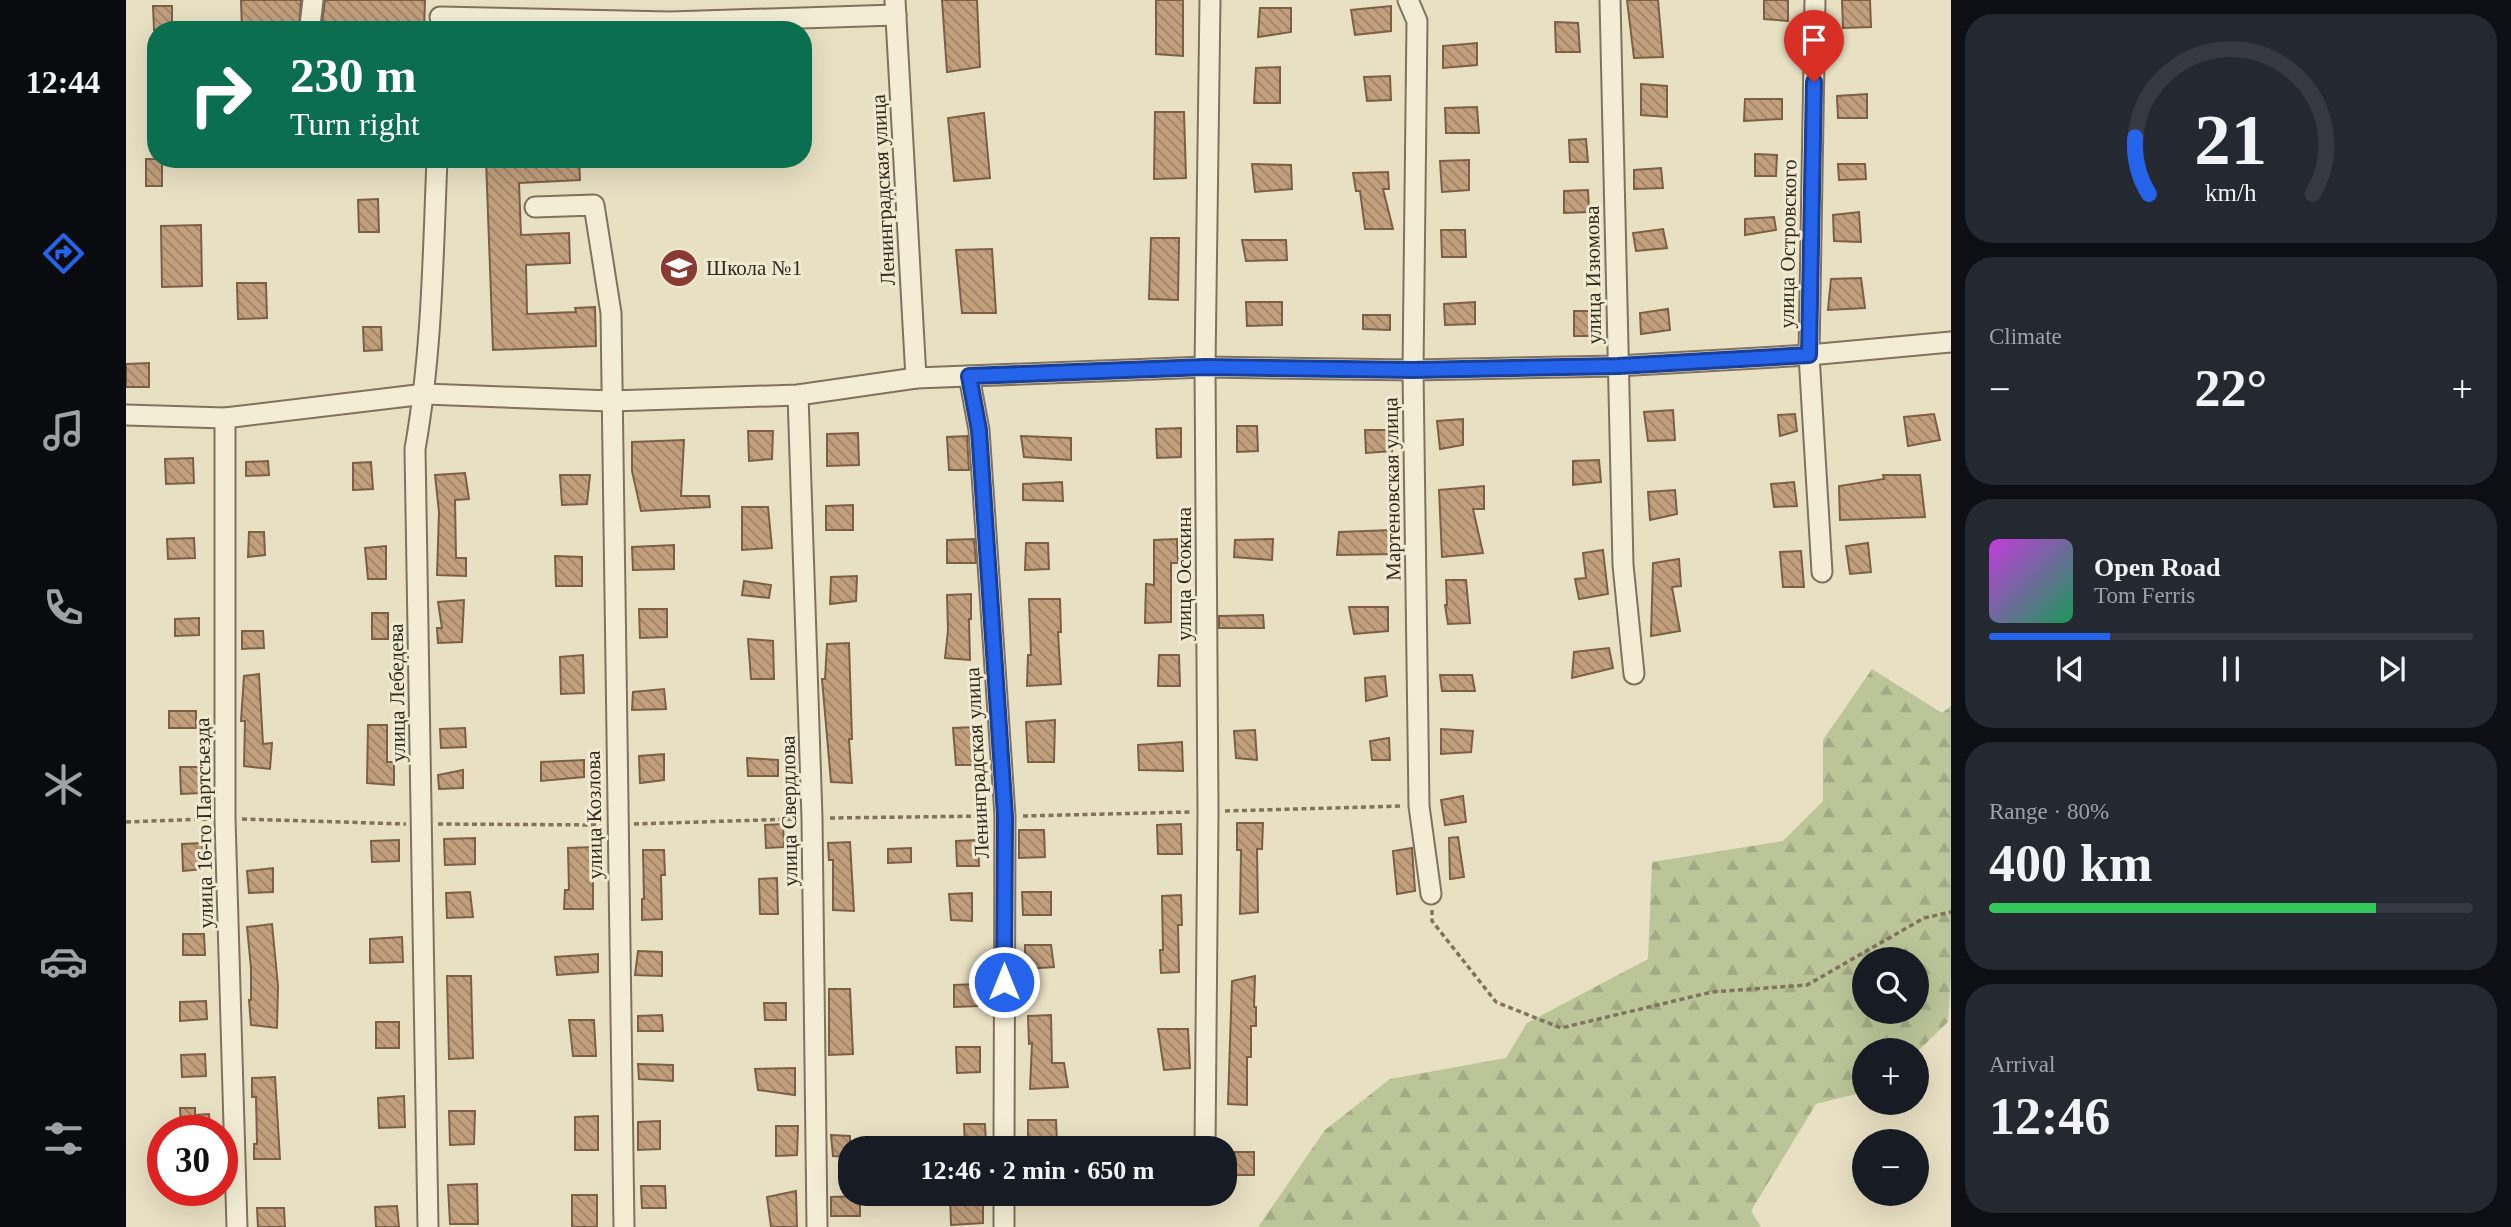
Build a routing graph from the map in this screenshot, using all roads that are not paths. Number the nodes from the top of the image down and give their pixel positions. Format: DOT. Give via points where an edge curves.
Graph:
graph roads {
  1 [pos="313,0"];
  2 [pos="1210,0"];
  3 [pos="1408,0"];
  4 [pos="1610,0"];
  5 [pos="1815,0"];
  6 [pos="896,7"];
  7 [pos="440,16"];
  8 [pos="310,21"];
  9 [pos="632,21"];
  10 [pos="685,21"];
  11 [pos="437,168"];
  12 [pos="535,207"];
  13 [pos="1951,342"];
  14 [pos="1809,355"];
  15 [pos="1618,366"];
  16 [pos="1205,367"];
  17 [pos="1413,370"];
  18 [pos="969,376"];
  19 [pos="916,378"];
  20 [pos="425,394"];
  21 [pos="798,395"];
  22 [pos="611,401"];
  23 [pos="126,415"];
  24 [pos="225,418"];
  25 [pos="1822,572"];
  26 [pos="1634,674"];
  27 [pos="1431,894"];
  28 [pos="1004,1136"];
  29 [pos="1205,1136"];
  30 [pos="1004,1206"];
  31 [pos="237,1227"];
  32 [pos="428,1227"];
  33 [pos="624,1227"];
  34 [pos="817,1227"];
  35 [pos="1004,1227"];
  1 -- 8 [label="street"];
  2 -- 16 [label="street, улица Осокина"];
  3 -- 17 [label="street, Мартеновская улица" via="1417,21"];
  4 -- 15 [label="street, улица Изюмова"];
  5 -- 14 [label="street, улица Островского"];
  6 -- 10 [label="street"];
  6 -- 19 [label="street, Ленинградская улица"];
  7 -- 9 [label="street"];
  11 -- 20 [label="street, улица Лебедева"];
  12 -- 22 [label="street, улица Козлова" via="594,205 611,313"];
  13 -- 14 [label="street"];
  14 -- 15 [label="street"];
  14 -- 25 [label="street, улица Островского"];
  15 -- 17 [label="street"];
  15 -- 26 [label="street, улица Изюмова" via="1623,565"];
  16 -- 17 [label="street"];
  16 -- 18 [label="street"];
  16 -- 29 [label="street, улица Осокина"];
  17 -- 27 [label="street, Мартеновская улица" via="1419,806"];
  18 -- 19 [label="street"];
  18 -- 28 [label="street, Ленинградская улица" via="979,430 1005,816"];
  19 -- 21 [label="street"];
  20 -- 22 [label="street"];
  20 -- 24 [label="street"];
  20 -- 32 [label="street, улица Лебедева" via="415,449"];
  21 -- 22 [label="street"];
  21 -- 34 [label="street, улица Свердлова" via="813,818"];
  22 -- 33 [label="street, улица Козлова"];
  23 -- 24 [label="street"];
  24 -- 31 [label="street, улица 16-го Партсъезда" via="225,818"];
  30 -- 35 [label="street"];
}
